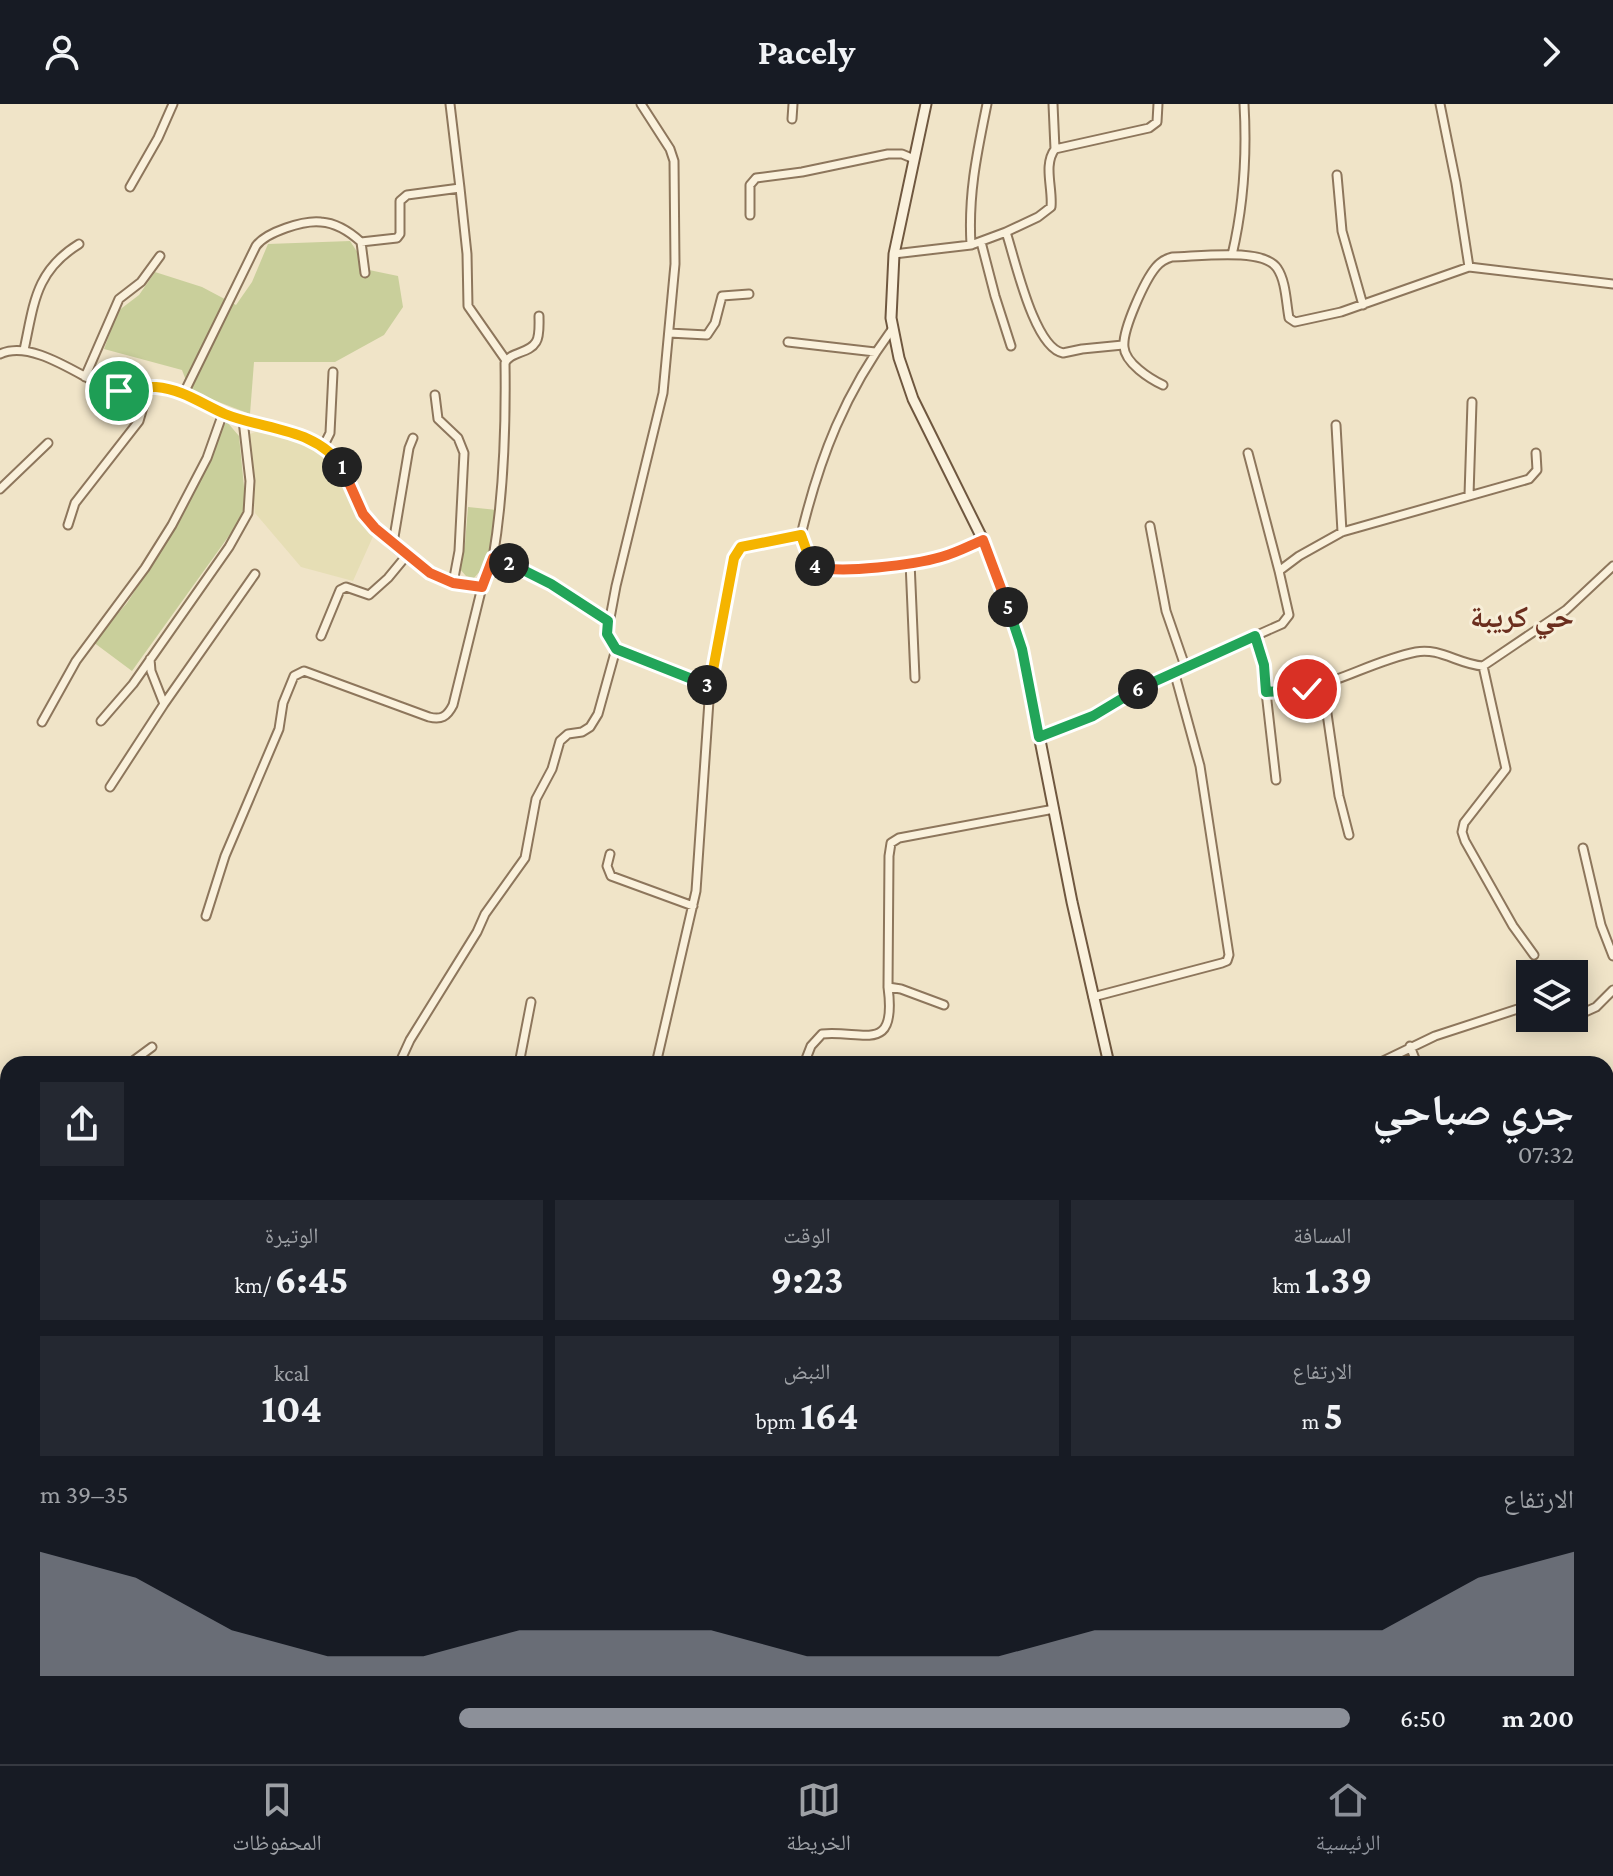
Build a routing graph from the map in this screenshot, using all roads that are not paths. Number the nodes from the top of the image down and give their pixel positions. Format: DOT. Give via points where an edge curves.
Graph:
graph roads {
  1 [pos="173,104"];
  2 [pos="450,104"];
  3 [pos="641,104"];
  4 [pos="793,104"];
  5 [pos="926,104"];
  6 [pos="987,104"];
  7 [pos="1053,104"];
  8 [pos="1158,104"];
  9 [pos="1244,104"];
  10 [pos="1440,104"];
  11 [pos="792,119"];
  12 [pos="1055,149"];
  13 [pos="914,159"];
  14 [pos="1337,175"];
  15 [pos="130,187"];
  16 [pos="460,188"];
  17 [pos="750,215"];
  18 [pos="1006,232"];
  19 [pos="361,242"];
  20 [pos="981,242"];
  21 [pos="79,244"];
  22 [pos="971,245"];
  23 [pos="894,254"];
  24 [pos="1232,255"];
  25 [pos="160,256"];
  26 [pos="1469,267"];
  27 [pos="365,273"];
  28 [pos="1613,284"];
  29 [pos="749,294"];
  30 [pos="1363,305"];
  31 [pos="539,316"];
  32 [pos="893,328"];
  33 [pos="669,333"];
  34 [pos="788,342"];
  35 [pos="1123,345"];
  36 [pos="1011,346"];
  37 [pos="24,350"];
  38 [pos="875,352"];
  39 [pos="0,354"];
  40 [pos="505,359"];
  41 [pos="333,372"];
  42 [pos="85,377"];
  43 [pos="1163,385"];
  44 [pos="149,387"];
  45 [pos="184,393"];
  46 [pos="435,395"];
  47 [pos="1472,402"];
  48 [pos="223,413"];
  49 [pos="243,420"];
  50 [pos="1336,425"];
  51 [pos="413,438"];
  52 [pos="48,443"];
  53 [pos="323,447"];
  54 [pos="1248,453"];
  55 [pos="1536,453"];
  56 [pos="0,489"];
  57 [pos="1469,495"];
  58 [pos="68,525"];
  59 [pos="1150,526"];
  60 [pos="1342,532"];
  61 [pos="801,535"];
  62 [pos="983,540"];
  63 [pos="393,543"];
  64 [pos="407,555"];
  65 [pos="493,558"];
  66 [pos="910,562"];
  67 [pos="1613,566"];
  68 [pos="1279,571"];
  69 [pos="255,574"];
  70 [pos="453,583"];
  71 [pos="482,587"];
  72 [pos="608,621"];
  73 [pos="321,636"];
  74 [pos="1255,636"];
  75 [pos="616,649"];
  76 [pos="150,658"];
  77 [pos="1185,666"];
  78 [pos="1483,666"];
  79 [pos="1174,671"];
  80 [pos="915,678"];
  81 [pos="710,686"];
  82 [pos="1323,686"];
  83 [pos="1266,692"];
  84 [pos="164,704"];
  85 [pos="101,721"];
  86 [pos="42,722"];
  87 [pos="1039,737"];
  88 [pos="1276,780"];
  89 [pos="110,787"];
  90 [pos="1054,809"];
  91 [pos="1349,835"];
  92 [pos="1583,848"];
  93 [pos="610,854"];
  94 [pos="693,906"];
  95 [pos="206,916"];
  96 [pos="1534,955"];
  97 [pos="1613,956"];
  98 [pos="888,987"];
  99 [pos="1613,990"];
  100 [pos="1093,997"];
  101 [pos="531,1002"];
  102 [pos="944,1005"];
  103 [pos="1516,1010"];
  104 [pos="1588,1011"];
  105 [pos="1410,1046"];
  106 [pos="152,1047"];
  107 [pos="140,1056"];
  108 [pos="403,1056"];
  109 [pos="521,1056"];
  110 [pos="658,1056"];
  111 [pos="807,1056"];
  112 [pos="1107,1056"];
  113 [pos="1392,1056"];
  114 [pos="1414,1056"];
  1 -- 15 [label="street"];
  2 -- 16 [label="street"];
  3 -- 33 [label="street" via="674,161"];
  4 -- 11 [label="street"];
  5 -- 13 [label="main road"];
  6 -- 22 [label="street" via="972,179"];
  7 -- 12 [label="street"];
  8 -- 12 [label="street" via="1157,122 1149,128"];
  9 -- 24 [label="street" via="1247,161"];
  10 -- 26 [label="street"];
  12 -- 18 [label="street" via="1049,166 1051,207"];
  13 -- 17 [label="street" via="888,154 756,178 750,185"];
  13 -- 23 [label="main road"];
  14 -- 30 [label="street" via="1342,231"];
  16 -- 19 [label="street" via="407,195 400,201 397,238"];
  16 -- 40 [label="street" via="468,306"];
  18 -- 20 [label="street"];
  18 -- 35 [label="street" via="1029,306 1052,348 1063,353"];
  19 -- 27 [label="street"];
  19 -- 45 [label="street" via="318,221 262,239"];
  20 -- 22 [label="street"];
  20 -- 36 [label="street"];
  21 -- 37 [label="street" via="62,254 42,280"];
  22 -- 23 [label="street"];
  23 -- 32 [label="main road"];
  24 -- 30 [label="street" via="1258,257 1277,268 1291,321"];
  24 -- 35 [label="street" via="1172,257 1158,264"];
  25 -- 42 [label="street" via="141,282 119,299"];
  26 -- 28 [label="street"];
  26 -- 30 [label="street"];
  29 -- 33 [label="street" via="722,296 707,335"];
  31 -- 40 [label="street" via="535,344"];
  32 -- 38 [label="street"];
  32 -- 62 [label="main road" via="909,389"];
  33 -- 72 [label="street" via="663,393"];
  34 -- 38 [label="street"];
  35 -- 43 [label="street" via="1138,367"];
  37 -- 39 [label="street"];
  37 -- 42 [label="street"];
  38 -- 61 [label="street" via="831,435"];
  40 -- 65 [label="street" via="506,447"];
  41 -- 53 [label="street" via="330,433"];
  42 -- 44 [label="street" via="119,391"];
  44 -- 45 [label="street"];
  44 -- 58 [label="street" via="139,421 75,503"];
  45 -- 48 [label="street"];
  46 -- 70 [label="street" via="438,419 458,438 464,453 461,536"];
  47 -- 57 [label="street"];
  48 -- 49 [label="street"];
  48 -- 86 [label="street" via="207,458 172,525 76,661"];
  49 -- 53 [label="street"];
  49 -- 76 [label="street" via="248,513"];
  50 -- 60 [label="street"];
  51 -- 63 [label="street"];
  52 -- 56 [label="street"];
  53 -- 63 [label="street" via="345,471 363,514"];
  54 -- 68 [label="street"];
  55 -- 57 [label="street" via="1537,470 1529,479"];
  57 -- 60 [label="street"];
  59 -- 77 [label="street" via="1166,611"];
  60 -- 68 [label="street"];
  61 -- 66 [label="street" via="818,568"];
  61 -- 81 [label="street" via="737,551"];
  62 -- 66 [label="street" via="940,558"];
  62 -- 87 [label="main road" via="1022,649"];
  63 -- 64 [label="street"];
  64 -- 70 [label="street"];
  64 -- 73 [label="street" via="369,595 340,590"];
  65 -- 71 [label="street"];
  65 -- 72 [label="street" via="551,584"];
  66 -- 80 [label="street"];
  67 -- 78 [label="street" via="1566,610"];
  68 -- 74 [label="street" via="1289,615"];
  69 -- 84 [label="street"];
  70 -- 71 [label="street"];
  71 -- 95 [label="street" via="453,705 445,717 429,717 304,671 294,676 279,729 225,856"];
  72 -- 75 [label="street" via="607,634"];
  74 -- 77 [label="street"];
  74 -- 83 [label="street"];
  75 -- 81 [label="street"];
  75 -- 108 [label="street" via="594,721 560,741 536,799 525,858 485,914"];
  76 -- 84 [label="street"];
  76 -- 85 [label="street"];
  77 -- 79 [label="street"];
  78 -- 82 [label="street" via="1420,651"];
  78 -- 96 [label="street" via="1506,769 1462,832"];
  79 -- 87 [label="street" via="1093,716"];
  79 -- 100 [label="street" via="1200,766 1229,955 1222,963"];
  81 -- 94 [label="street"];
  82 -- 83 [label="street"];
  82 -- 91 [label="street"];
  83 -- 88 [label="street"];
  84 -- 89 [label="street"];
  87 -- 90 [label="main road"];
  90 -- 98 [label="street" via="893,840"];
  90 -- 100 [label="main road"];
  92 -- 97 [label="street"];
  93 -- 94 [label="street" via="611,876"];
  94 -- 110 [label="street"];
  98 -- 102 [label="street"];
  98 -- 111 [label="street" via="891,1009 884,1028 868,1037 822,1034"];
  99 -- 104 [label="street"];
  100 -- 112 [label="main road"];
  101 -- 109 [label="street"];
  103 -- 105 [label="street"];
  105 -- 113 [label="street"];
  105 -- 114 [label="street"];
  106 -- 107 [label="street"];
}
